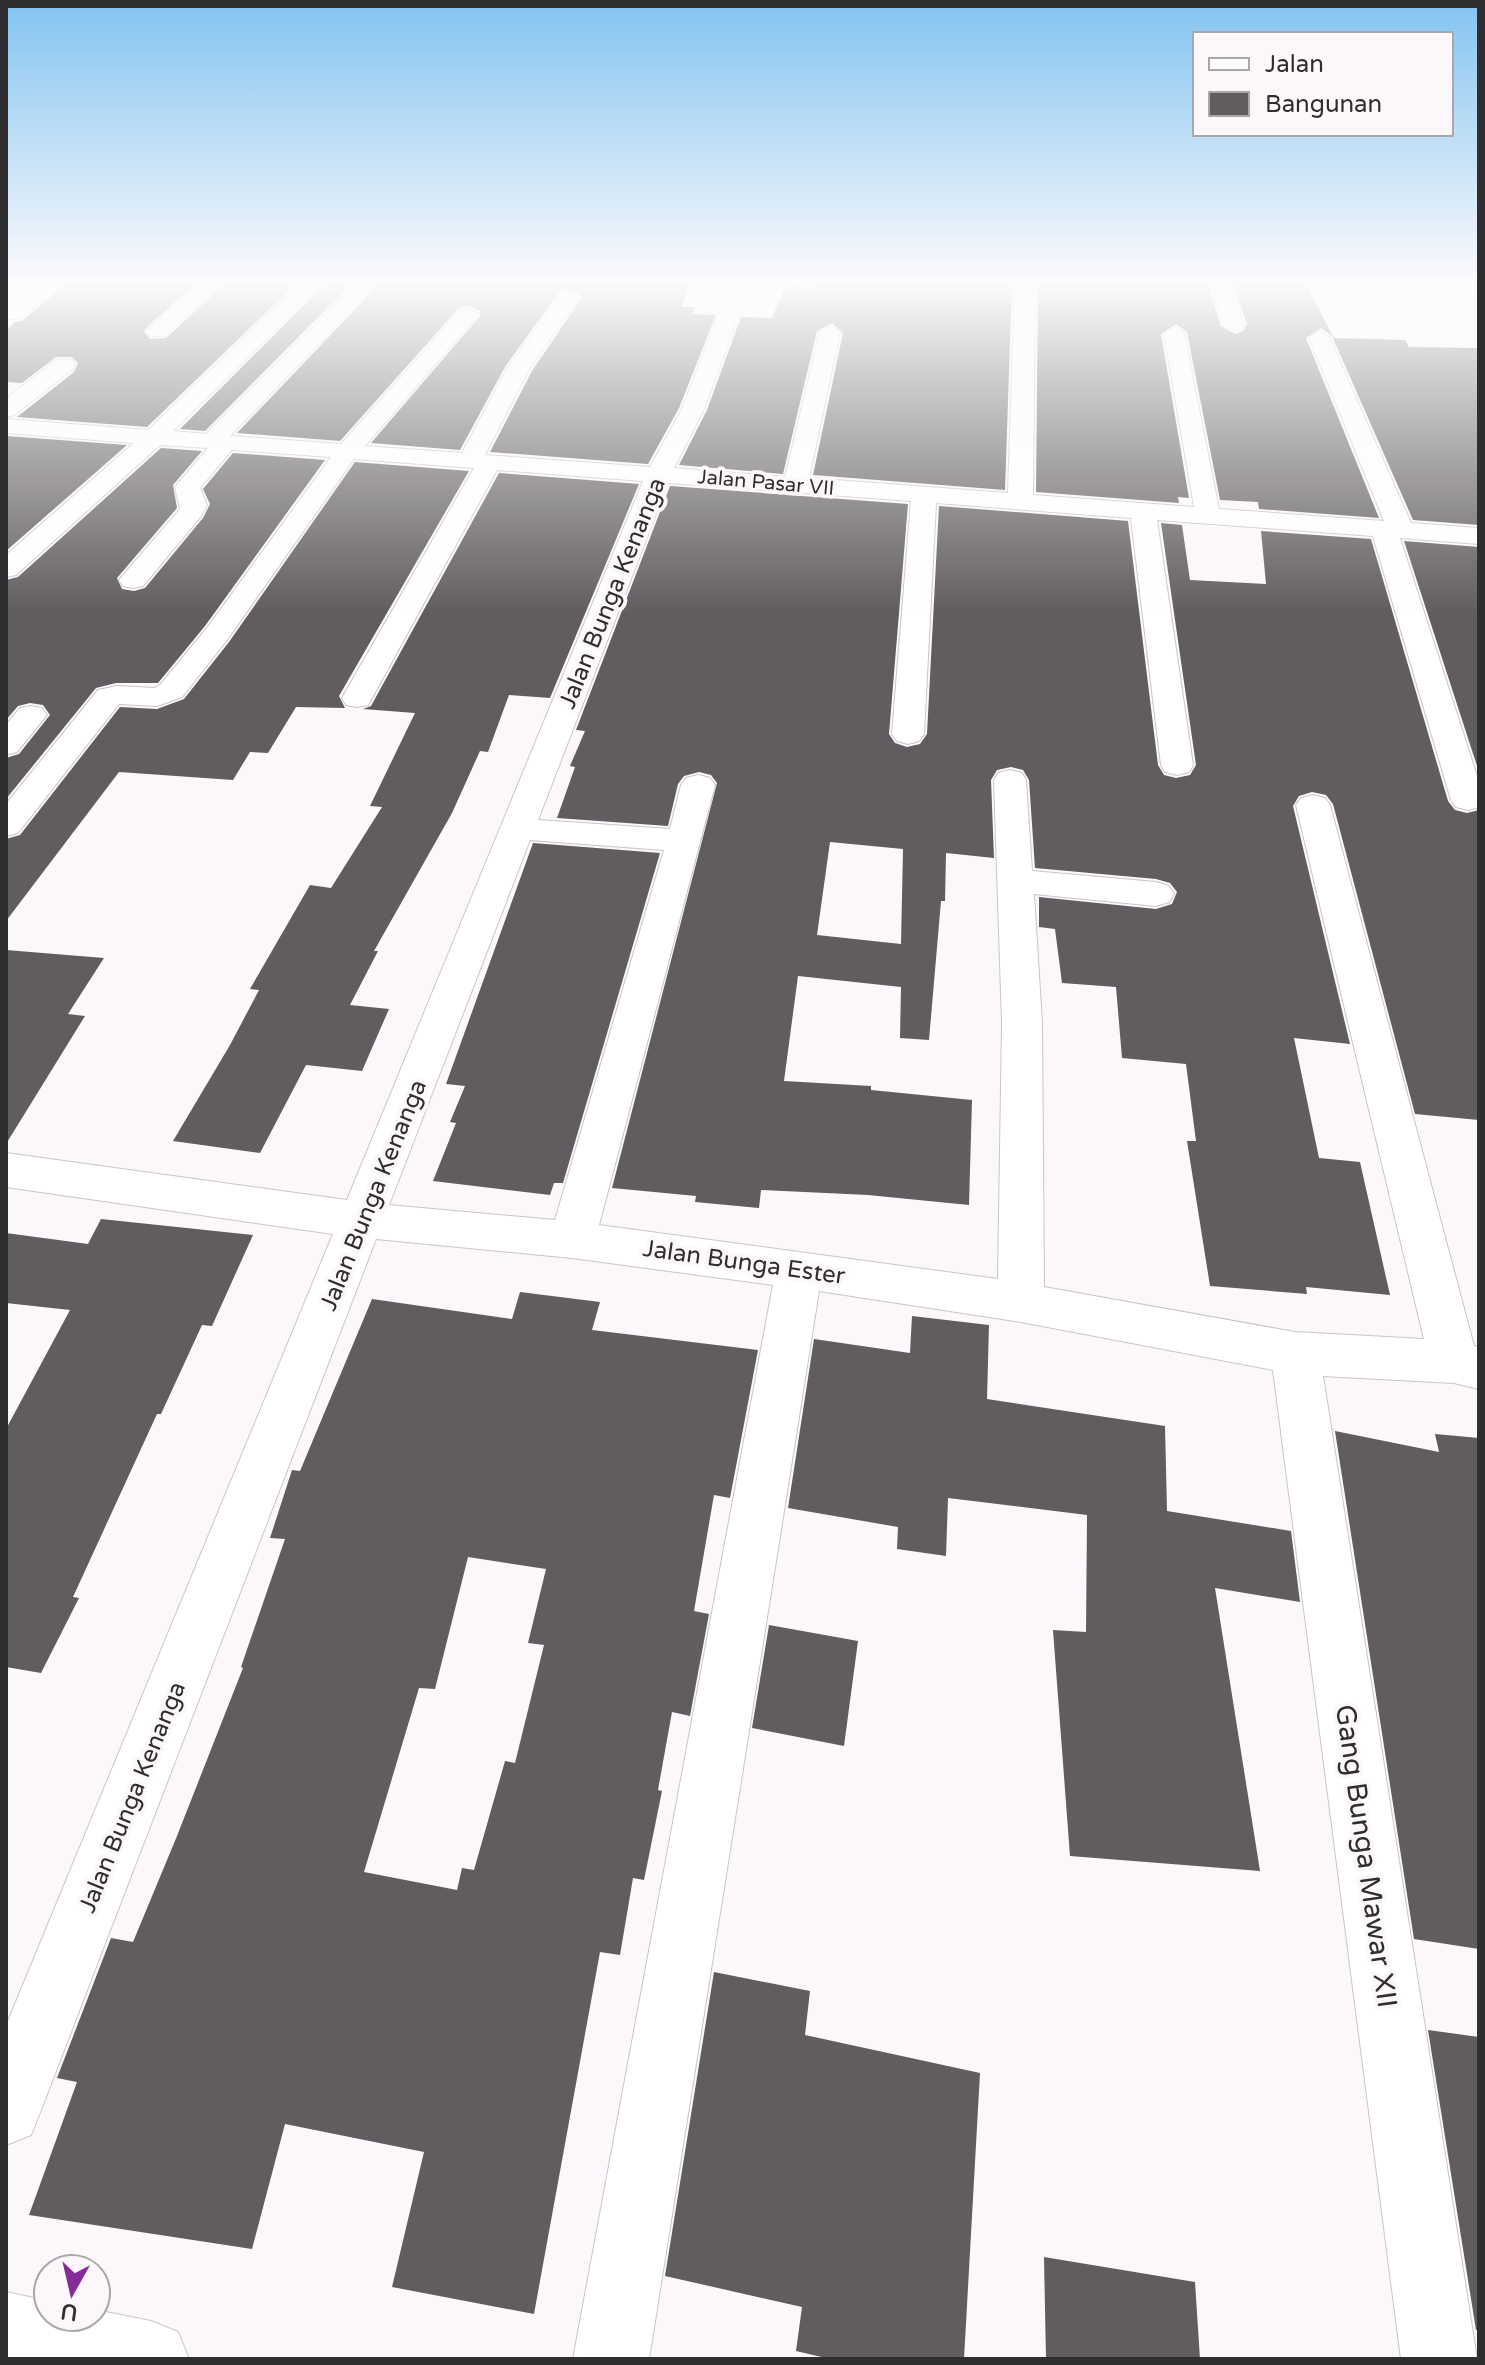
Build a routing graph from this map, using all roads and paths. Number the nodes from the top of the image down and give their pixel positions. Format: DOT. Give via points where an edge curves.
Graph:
graph roads {
  1 [pos="40,391"];
  2 [pos="201,391"];
  3 [pos="266,391"];
  4 [pos="400,391"];
  5 [pos="509,391"];
  6 [pos="700,391"];
  7 [pos="816,391"];
  8 [pos="1023,391"];
  9 [pos="1185,391"];
  10 [pos="1340,391"];
  11 [pos="9,425"];
  12 [pos="153,438"];
  13 [pos="218,442"];
  14 [pos="347,452"];
  15 [pos="480,462"];
  16 [pos="659,473"];
  17 [pos="795,485"];
  18 [pos="924,495"];
  19 [pos="1020,503"];
  20 [pos="1143,511"];
  21 [pos="1208,516"];
  22 [pos="1393,529"];
  23 [pos="1479,536"];
  24 [pos="6,569"];
  25 [pos="133,580"];
  26 [pos="357,698"];
  27 [pos="31,715"];
  28 [pos="908,734"];
  29 [pos="6,745"];
  30 [pos="1177,765"];
  31 [pos="1010,780"];
  32 [pos="698,785"];
  33 [pos="1468,800"];
  34 [pos="1313,805"];
  35 [pos="6,826"];
  36 [pos="518,829"];
  37 [pos="684,841"];
  38 [pos="1015,881"];
  39 [pos="1156,894"];
  40 [pos="6,1170"];
  41 [pos="363,1220"];
  42 [pos="572,1240"];
  43 [pos="799,1269"];
  44 [pos="1021,1302"];
  45 [pos="1295,1353"];
  46 [pos="1467,1365"];
  47 [pos="6,2110"];
  48 [pos="6,2330"];
  49 [pos="151,2359"];
  50 [pos="611,2359"];
  51 [pos="1439,2359"];
  1 -- 11 [label="street"];
  2 -- 12 [label="street"];
  3 -- 13 [label="street"];
  4 -- 14 [label="street"];
  5 -- 15 [label="street"];
  6 -- 16 [label="street, Jalan Bunga Kenanga"];
  7 -- 17 [label="street"];
  8 -- 19 [label="street"];
  9 -- 21 [label="street"];
  10 -- 22 [label="street"];
  11 -- 12 [label="street, Jalan Pasar VII"];
  12 -- 13 [label="street, Jalan Pasar VII"];
  12 -- 24 [label="street"];
  13 -- 14 [label="street, Jalan Pasar VII"];
  13 -- 25 [label="street" via="187,487 192,511"];
  14 -- 15 [label="street, Jalan Pasar VII"];
  14 -- 35 [label="street" via="171,691 161,697 109,697"];
  15 -- 16 [label="street, Jalan Pasar VII"];
  15 -- 26 [label="street"];
  16 -- 17 [label="street, Jalan Pasar VII"];
  16 -- 36 [label="street, Jalan Bunga Kenanga"];
  17 -- 18 [label="street, Jalan Pasar VII"];
  18 -- 19 [label="street, Jalan Pasar VII"];
  18 -- 28 [label="street"];
  19 -- 20 [label="street, Jalan Pasar VII"];
  20 -- 21 [label="street, Jalan Pasar VII"];
  20 -- 30 [label="street"];
  21 -- 22 [label="street, Jalan Pasar VII"];
  22 -- 23 [label="street, Jalan Pasar VII"];
  22 -- 33 [label="street"];
  27 -- 29 [label="street"];
  31 -- 38 [label="street"];
  32 -- 37 [label="street"];
  34 -- 46 [label="street"];
  36 -- 37 [label="street"];
  36 -- 41 [label="street, Jalan Bunga Kenanga"];
  37 -- 42 [label="street"];
  38 -- 39 [label="street"];
  38 -- 44 [label="street" via="1022,1023"];
  40 -- 41 [label="street, Jalan Bunga Ester"];
  41 -- 42 [label="street, Jalan Bunga Ester"];
  41 -- 47 [label="street, Jalan Bunga Kenanga"];
  42 -- 43 [label="street, Jalan Bunga Ester"];
  43 -- 44 [label="street, Jalan Bunga Ester"];
  43 -- 50 [label="street"];
  44 -- 45 [label="street, Jalan Bunga Ester"];
  45 -- 46 [label="street, Jalan Bunga Ester"];
  45 -- 51 [label="street, Gang Bunga Mawar XII"];
  48 -- 49 [label="street"];
}
